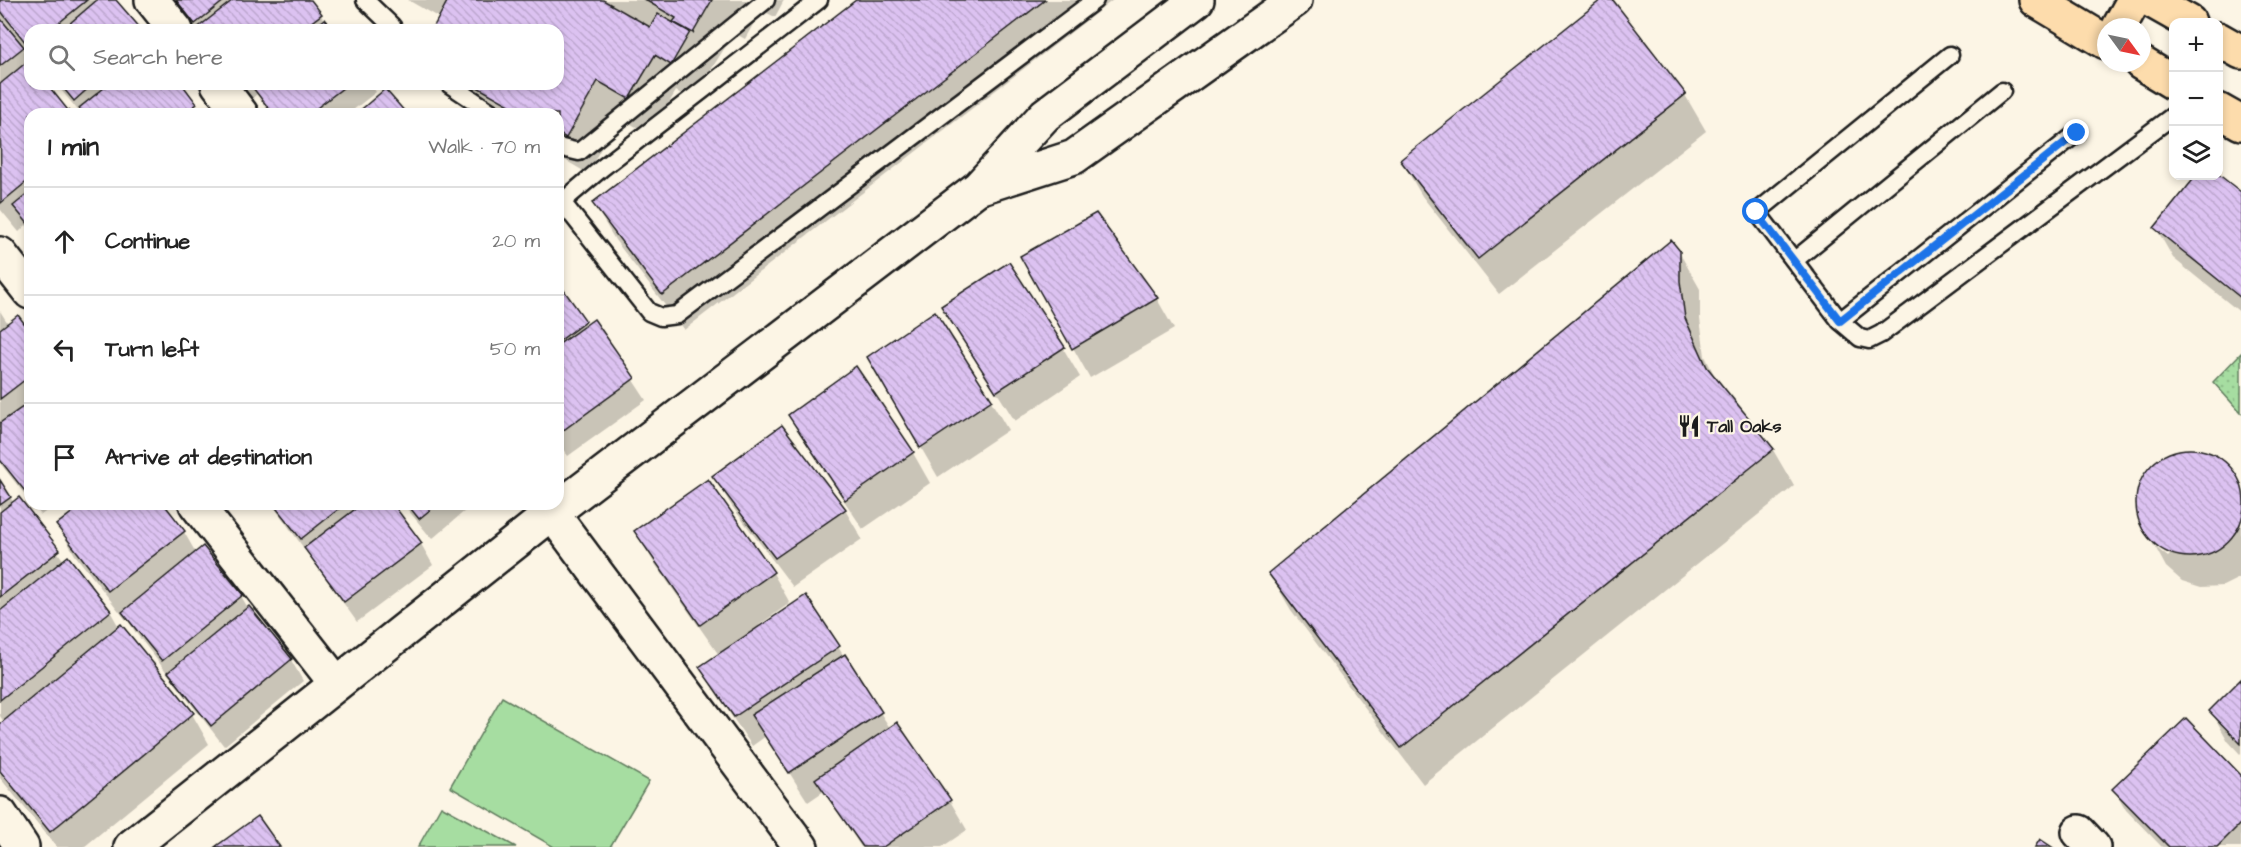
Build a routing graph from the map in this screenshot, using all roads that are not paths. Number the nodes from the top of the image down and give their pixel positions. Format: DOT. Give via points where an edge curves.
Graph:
graph roads {
  1 [pos="152,0"];
  2 [pos="365,0"];
  3 [pos="766,0"];
  4 [pos="819,0"];
  5 [pos="1095,0"];
  6 [pos="1197,0"];
  7 [pos="1295,0"];
  8 [pos="2036,0"];
  9 [pos="2134,0"];
  10 [pos="2150,0"];
  11 [pos="2124,18"];
  12 [pos="2182,18"];
  13 [pos="171,24"];
  14 [pos="390,24"];
  15 [pos="2097,37"];
  16 [pos="2223,42"];
  17 [pos="2241,52"];
  18 [pos="1950,55"];
  19 [pos="2151,69"];
  20 [pos="2169,79"];
  21 [pos="223,90"];
  22 [pos="458,90"];
  23 [pos="2002,91"];
  24 [pos="236,108"];
  25 [pos="485,108"];
  26 [pos="2223,113"];
  27 [pos="2169,119"];
  28 [pos="2241,123"];
  29 [pos="2077,133"];
  30 [pos="564,148"];
  31 [pos="979,188"];
  32 [pos="564,200"];
  33 [pos="564,205"];
  34 [pos="0,254"];
  35 [pos="1795,260"];
  36 [pos="24,284"];
  37 [pos="1840,321"];
  38 [pos="564,496"];
  39 [pos="201,510"];
  40 [pos="546,510"];
  41 [pos="549,510"];
  42 [pos="336,683"];
  43 [pos="0,814"];
  44 [pos="22,847"];
  45 [pos="131,847"];
  46 [pos="801,847"];
  1 -- 13 [label="street"];
  2 -- 14 [label="lane"];
  3 -- 30 [label="lane" via="579,152"];
  4 -- 32 [label="lane"];
  5 -- 33 [label="lane" via="677,315 661,317 649,312"];
  6 -- 31 [label="street" via="1045,115"];
  7 -- 31 [label="street" via="1074,158"];
  8 -- 15 [label="main road"];
  9 -- 11 [label="main road"];
  10 -- 12 [label="main road"];
  16 -- 17 [label="main road"];
  18 -- 35 [label="lane" via="1756,212"];
  19 -- 20 [label="main road"];
  21 -- 24 [label="street"];
  22 -- 25 [label="lane"];
  23 -- 35 [label="lane"];
  26 -- 28 [label="main road"];
  27 -- 37 [label="lane" via="1881,334 1869,340 1860,338"];
  29 -- 37 [label="lane"];
  31 -- 38 [label="street"];
  34 -- 36 [label="street"];
  35 -- 37 [label="lane"];
  39 -- 42 [label="street"];
  40 -- 42 [label="street"];
  41 -- 46 [label="street"];
  42 -- 45 [label="street"];
  43 -- 44 [label="street"];
}
